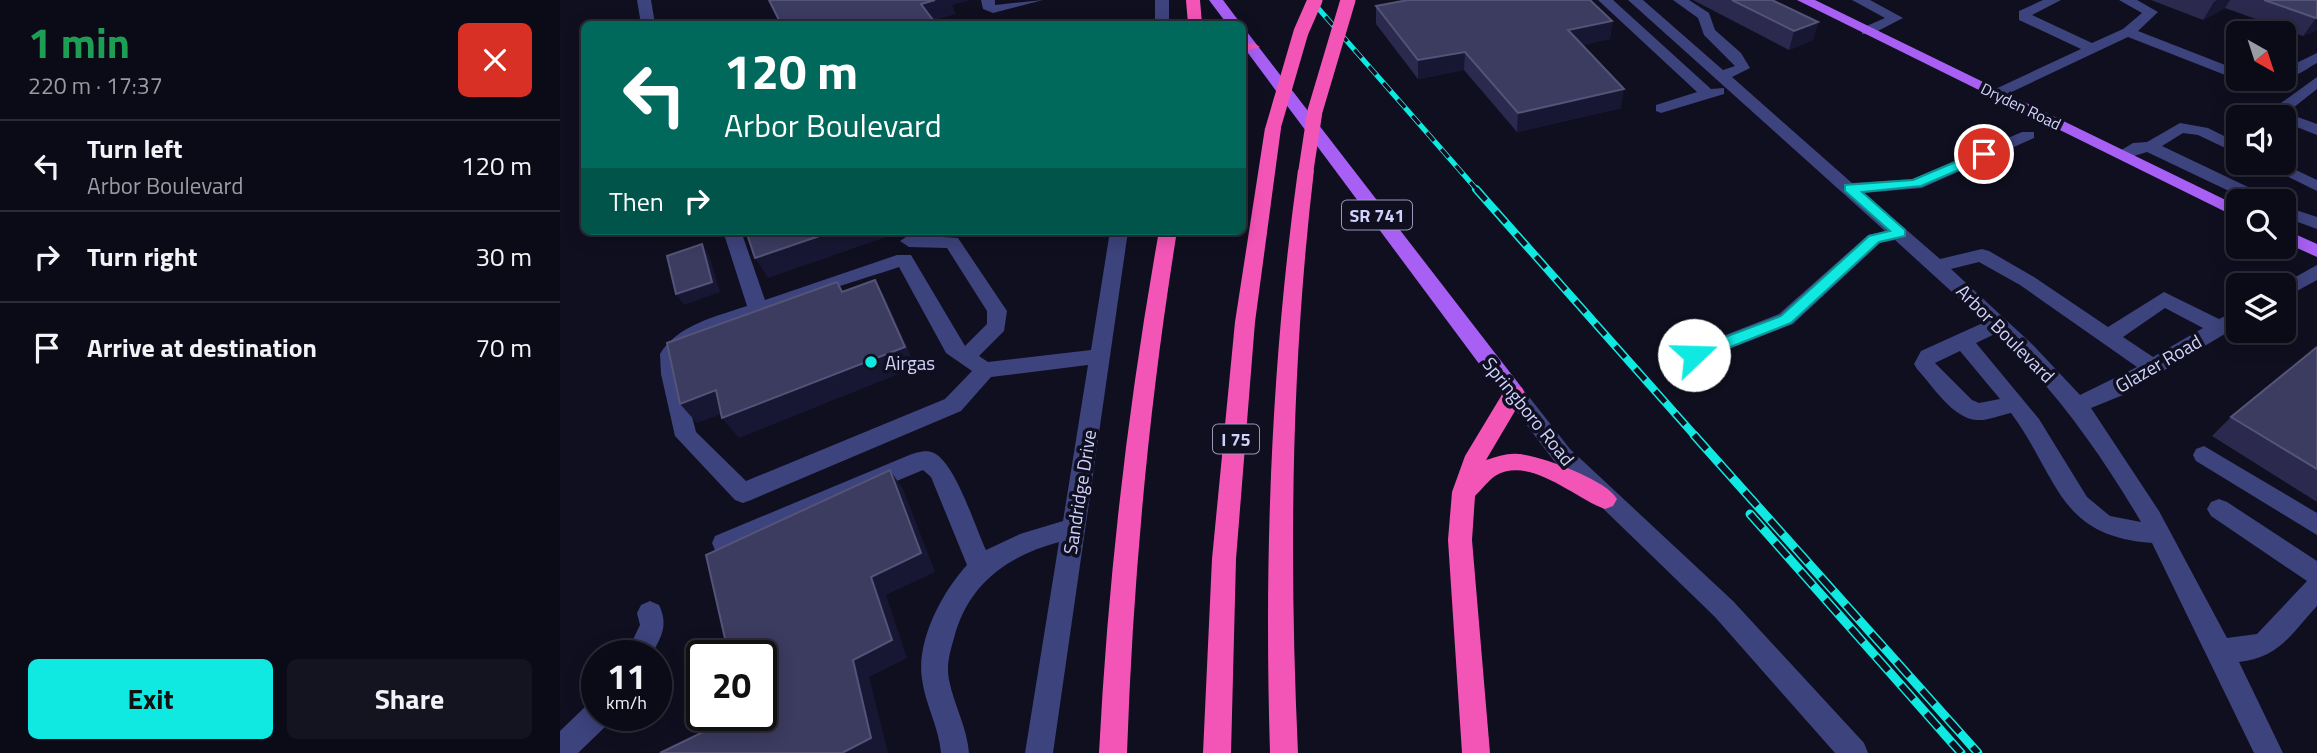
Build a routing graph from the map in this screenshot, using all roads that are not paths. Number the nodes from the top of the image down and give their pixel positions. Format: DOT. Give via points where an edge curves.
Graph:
graph roads {
  1 [pos="644,0"];
  2 [pos="988,0"];
  3 [pos="1035,0"];
  4 [pos="1162,0"];
  5 [pos="1193,0"];
  6 [pos="1216,0"];
  7 [pos="1309,0"];
  8 [pos="1315,0"];
  9 [pos="1348,0"];
  10 [pos="1605,0"];
  11 [pos="1635,0"];
  12 [pos="1680,0"];
  13 [pos="1804,0"];
  14 [pos="1859,0"];
  15 [pos="2054,0"];
  16 [pos="2126,0"];
  17 [pos="648,21"];
  18 [pos="1162,21"];
  19 [pos="1195,21"];
  20 [pos="1232,21"];
  21 [pos="1867,31"];
  22 [pos="1301,32"];
  23 [pos="2128,32"];
  24 [pos="1246,43"];
  25 [pos="2093,49"];
  26 [pos="2317,57"];
  27 [pos="2296,68"];
  28 [pos="2226,70"];
  29 [pos="1728,82"];
  30 [pos="2317,82"];
  31 [pos="1708,94"];
  32 [pos="1996,94"];
  33 [pos="2287,105"];
  34 [pos="1661,108"];
  35 [pos="2296,122"];
  36 [pos="2317,130"];
  37 [pos="2028,135"];
  38 [pos="2226,143"];
  39 [pos="2150,147"];
  40 [pos="2121,155"];
  41 [pos="2294,175"];
  42 [pos="2317,186"];
  43 [pos="1850,188"];
  44 [pos="2238,189"];
  45 [pos="2226,207"];
  46 [pos="1900,233"];
  47 [pos="734,235"];
  48 [pos="1118,235"];
  49 [pos="1167,235"];
  50 [pos="2296,241"];
  51 [pos="908,244"];
  52 [pos="2317,251"];
  53 [pos="1937,267"];
  54 [pos="2317,271"];
  55 [pos="2296,284"];
  56 [pos="758,309"];
  57 [pos="1999,324"];
  58 [pos="2226,324"];
  59 [pos="2219,328"];
  60 [pos="2108,337"];
  61 [pos="1963,341"];
  62 [pos="1694,355"];
  63 [pos="966,356"];
  64 [pos="1100,356"];
  65 [pos="2152,367"];
  66 [pos="985,370"];
  67 [pos="1514,394"];
  68 [pos="2016,404"];
  69 [pos="2076,405"];
  70 [pos="2204,455"];
  71 [pos="1464,492"];
  72 [pos="1605,499"];
  73 [pos="2219,509"];
  74 [pos="2317,525"];
  75 [pos="1073,528"];
  76 [pos="2160,534"];
  77 [pos="723,543"];
  78 [pos="980,566"];
  79 [pos="2317,575"];
  80 [pos="2317,588"];
  81 [pos="650,613"];
  82 [pos="646,640"];
  83 [pos="2220,651"];
  84 [pos="581,731"];
  85 [pos="560,751"];
  86 [pos="956,753"];
  87 [pos="1039,753"];
  88 [pos="1113,753"];
  89 [pos="1217,753"];
  90 [pos="1284,753"];
  91 [pos="1476,753"];
  92 [pos="1854,753"];
  93 [pos="2269,753"];
  1 -- 17 [label="street"];
  2 -- 3 [label="street" via="993,9"];
  4 -- 18 [label="street"];
  5 -- 19 [label="highway"];
  6 -- 20 [label="main road"];
  7 -- 22 [label="highway, bridge"];
  8 -- 22 [label="highway, I 75, bridge"];
  9 -- 90 [label="highway, I 75, bridge" via="1315,111 1297,231 1282,433 1280,674"];
  10 -- 31 [label="street"];
  11 -- 29 [label="street, Arbor Boulevard"];
  12 -- 29 [label="street" via="1704,16 1709,32 1736,56 1743,68"];
  13 -- 21 [label="main road, Dryden Road"];
  14 -- 21 [label="street" via="1896,18"];
  15 -- 25 [label="street" via="2024,18"];
  16 -- 23 [label="street" via="2151,12"];
  21 -- 32 [label="main road, Dryden Road"];
  22 -- 89 [label="highway, I 75, bridge" via="1273,128 1245,322 1224,559"];
  23 -- 25 [label="street"];
  23 -- 28 [label="street"];
  24 -- 67 [label="main road, Springboro Road / SR 741"];
  25 -- 32 [label="street"];
  26 -- 27 [label="street"];
  29 -- 31 [label="street"];
  29 -- 43 [label="street, Arbor Boulevard"];
  30 -- 33 [label="street"];
  31 -- 34 [label="street"];
  32 -- 40 [label="main road, Dryden Road"];
  35 -- 36 [label="street"];
  37 -- 43 [label="street" via="1916,184"];
  38 -- 39 [label="street" via="2202,131 2180,128"];
  39 -- 40 [label="street" via="2140,146"];
  39 -- 44 [label="street"];
  40 -- 45 [label="main road, Dryden Road"];
  41 -- 42 [label="street"];
  43 -- 46 [label="street, Arbor Boulevard"];
  46 -- 53 [label="street, Arbor Boulevard"];
  46 -- 62 [label="street" via="1874,239 1786,319"];
  47 -- 56 [label="street"];
  48 -- 64 [label="street, Sandridge Drive"];
  49 -- 88 [label="highway" via="1148,349 1119,612"];
  50 -- 52 [label="main road"];
  51 -- 56 [label="street"];
  51 -- 63 [label="street" via="953,348"];
  51 -- 63 [label="street" via="952,242 997,312 997,326"];
  53 -- 57 [label="street, Arbor Boulevard"];
  53 -- 60 [label="street" via="1982,255"];
  54 -- 55 [label="street"];
  56 -- 66 [label="street" via="682,341 670,354 686,436 743,493 953,405"];
  57 -- 61 [label="street"];
  57 -- 69 [label="street, Arbor Boulevard"];
  58 -- 59 [label="street, Glazer Road"];
  59 -- 60 [label="street" via="2164,299"];
  59 -- 65 [label="street, Glazer Road"];
  60 -- 65 [label="street"];
  61 -- 68 [label="street"];
  61 -- 68 [label="street" via="1928,356 1924,364 1964,406 1976,412"];
  63 -- 66 [label="street"];
  64 -- 66 [label="street"];
  64 -- 75 [label="street, Sandridge Drive"];
  65 -- 69 [label="street, Glazer Road"];
  67 -- 71 [label="highway" via="1476,456"];
  67 -- 72 [label="street, Springboro Road" via="1562,455"];
  68 -- 76 [label="street" via="2081,507 2117,530"];
  69 -- 76 [label="street, Arbor Boulevard"];
  70 -- 74 [label="street"];
  71 -- 72 [label="highway" via="1489,468 1513,461 1547,470"];
  71 -- 91 [label="highway" via="1460,540"];
  72 -- 92 [label="street, Springboro Road" via="1724,610"];
  73 -- 79 [label="street"];
  75 -- 78 [label="street" via="1027,540"];
  75 -- 87 [label="street, Sandridge Drive"];
  76 -- 83 [label="street, Arbor Boulevard"];
  77 -- 78 [label="street" via="928,460 940,472"];
  78 -- 86 [label="street" via="946,618 934,671"];
  80 -- 83 [label="street" via="2266,643"];
  81 -- 82 [label="street" via="653,625"];
  83 -- 93 [label="street, Arbor Boulevard"];
  84 -- 85 [label="street"];
}
